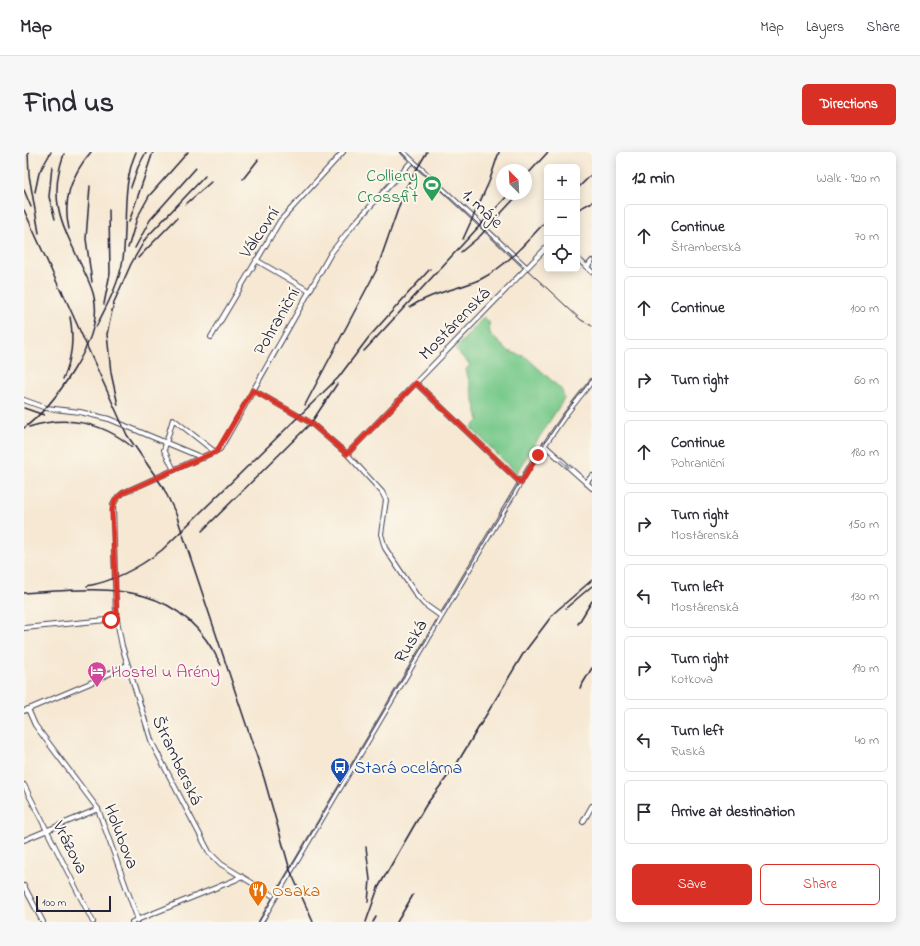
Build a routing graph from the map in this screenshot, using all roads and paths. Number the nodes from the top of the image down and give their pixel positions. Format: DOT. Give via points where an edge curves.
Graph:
graph roads {
  1 [pos="343,152"];
  2 [pos="403,152"];
  3 [pos="412,160"];
  4 [pos="544,250"];
  5 [pos="256,260"];
  6 [pos="580,261"];
  7 [pos="592,261"];
  8 [pos="587,267"];
  9 [pos="526,268"];
  10 [pos="592,272"];
  11 [pos="309,291"];
  12 [pos="211,337"];
  13 [pos="592,381"];
  14 [pos="416,383"];
  15 [pos="253,390"];
  16 [pos="24,400"];
  17 [pos="166,442"];
  18 [pos="544,445"];
  19 [pos="216,452"];
  20 [pos="347,454"];
  21 [pos="203,458"];
  22 [pos="174,470"];
  23 [pos="592,476"];
  24 [pos="521,483"];
  25 [pos="586,483"];
  26 [pos="592,488"];
  27 [pos="441,616"];
  28 [pos="117,619"];
  29 [pos="24,628"];
  30 [pos="127,665"];
  31 [pos="26,710"];
  32 [pos="24,785"];
  33 [pos="592,806"];
  34 [pos="98,809"];
  35 [pos="583,822"];
  36 [pos="47,830"];
  37 [pos="24,840"];
  38 [pos="241,876"];
  39 [pos="24,886"];
  40 [pos="275,897"];
  41 [pos="138,920"];
  42 [pos="43,922"];
  43 [pos="93,922"];
  44 [pos="132,922"];
  45 [pos="261,922"];
  1 -- 5 [label="street, Válcovní" via="280,221"];
  2 -- 3 [label="street, 1. máje"];
  3 -- 9 [label="street, 1. máje"];
  3 -- 11 [label="street, Pohraniční" via="338,243"];
  4 -- 9 [label="street, Mostárenská"];
  5 -- 11 [label="street"];
  5 -- 12 [label="street, Válcovní"];
  6 -- 8 [label="street"];
  7 -- 8 [label="street"];
  8 -- 10 [label="street"];
  9 -- 14 [label="street, Mostárenská"];
  11 -- 15 [label="street, Pohraniční"];
  13 -- 18 [label="street, Ruská"];
  14 -- 20 [label="street, Mostárenská"];
  14 -- 24 [label="street"];
  15 -- 19 [label="street, Pohraniční"];
  15 -- 20 [label="street" via="311,423"];
  16 -- 17 [label="street" via="46,408 109,419"];
  17 -- 19 [label="street" via="172,419"];
  17 -- 21 [label="street"];
  17 -- 22 [label="street" via="164,450"];
  18 -- 24 [label="street, Ruská"];
  18 -- 25 [label="street, one-way"];
  19 -- 21 [label="street"];
  20 -- 27 [label="street" via="382,492 386,500 381,534 385,548 417,596"];
  21 -- 22 [label="street"];
  22 -- 28 [label="street, Štramberská" via="121,494 113,503"];
  23 -- 25 [label="street"];
  24 -- 27 [label="street, Ruská"];
  25 -- 26 [label="street"];
  27 -- 40 [label="street, Ruská"];
  28 -- 29 [label="street"];
  28 -- 30 [label="street, Štramberská"];
  30 -- 31 [label="street"];
  30 -- 38 [label="street, Štramberská" via="152,743 204,845 217,861"];
  31 -- 34 [label="street, Holubova"];
  32 -- 36 [label="street, Vrázova"];
  33 -- 35 [label="street"];
  34 -- 36 [label="street"];
  34 -- 41 [label="street, Holubova"];
  36 -- 37 [label="street"];
  36 -- 43 [label="street, Vrázova"];
  38 -- 40 [label="street, Štramberská"];
  38 -- 41 [label="street"];
  39 -- 42 [label="street"];
  40 -- 45 [label="street, Ruská"];
  41 -- 44 [label="street"];
}
